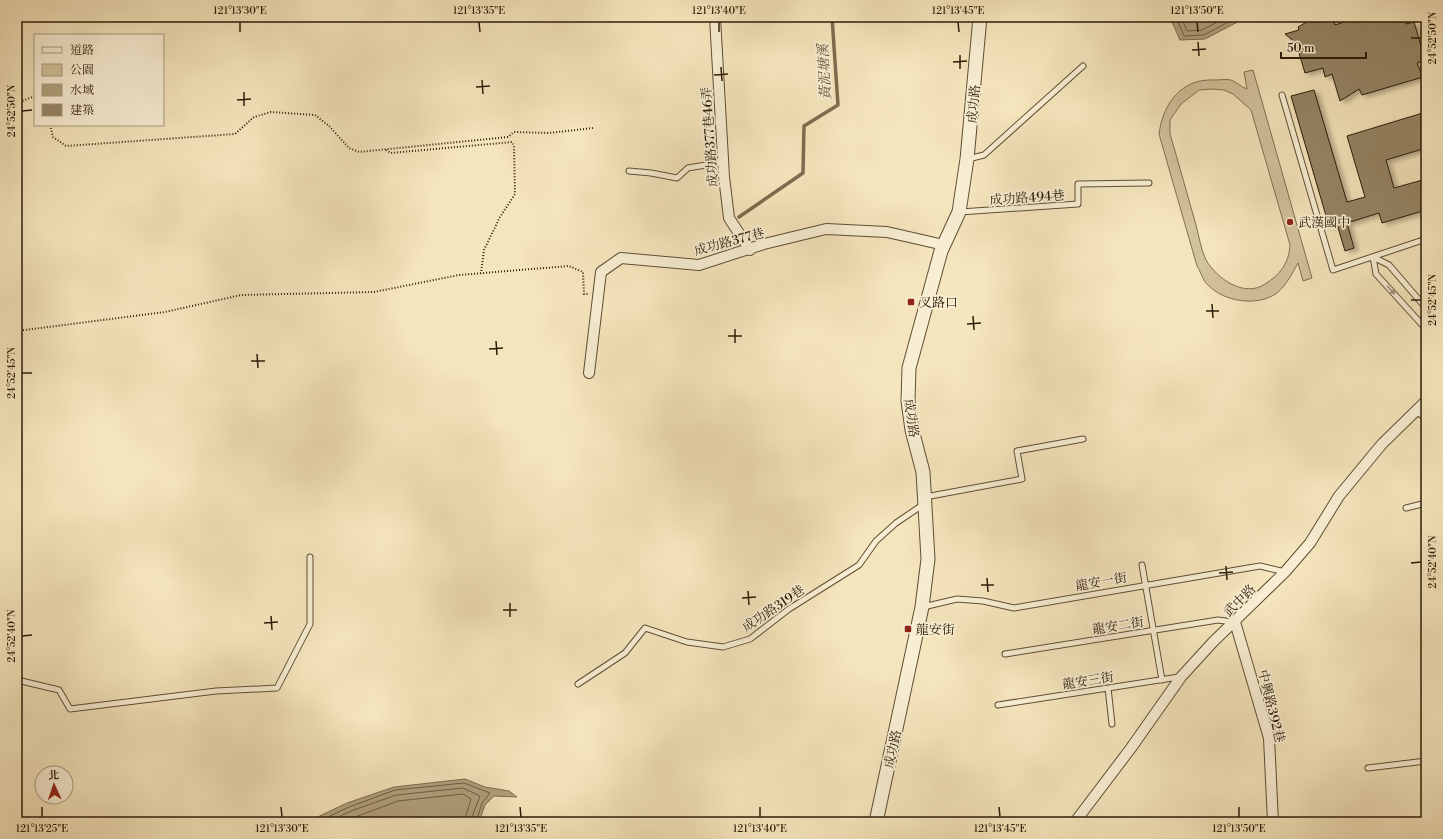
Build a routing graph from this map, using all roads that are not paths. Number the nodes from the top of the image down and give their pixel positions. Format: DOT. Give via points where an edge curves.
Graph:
graph roads {
  1 [pos="715,17"];
  2 [pos="980,17"];
  3 [pos="1083,66"];
  4 [pos="1282,95"];
  5 [pos="967,159"];
  6 [pos="723,162"];
  7 [pos="629,171"];
  8 [pos="1149,183"];
  9 [pos="959,212"];
  10 [pos="1426,239"];
  11 [pos="944,245"];
  12 [pos="750,250"];
  13 [pos="1374,257"];
  14 [pos="1426,308"];
  15 [pos="1426,328"];
  16 [pos="589,373"];
  17 [pos="1426,401"];
  18 [pos="1415,410"];
  19 [pos="1426,418"];
  20 [pos="1083,439"];
  21 [pos="924,500"];
  22 [pos="1426,503"];
  23 [pos="1406,508"];
  24 [pos="310,556"];
  25 [pos="1142,565"];
  26 [pos="1285,572"];
  27 [pos="1145,584"];
  28 [pos="922,607"];
  29 [pos="1235,622"];
  30 [pos="1154,630"];
  31 [pos="1005,654"];
  32 [pos="1181,677"];
  33 [pos="17,680"];
  34 [pos="1162,680"];
  35 [pos="578,684"];
  36 [pos="1108,688"];
  37 [pos="998,705"];
  38 [pos="1112,724"];
  39 [pos="1426,760"];
  40 [pos="1368,768"];
  41 [pos="876,822"];
  42 [pos="1075,822"];
  43 [pos="1273,822"];
  1 -- 6 [label="street, 成功路377巷46弄"];
  2 -- 5 [label="street, 成功路"];
  3 -- 5 [label="lane" via="984,155"];
  4 -- 13 [label="lane" via="1333,270"];
  5 -- 9 [label="street, 成功路"];
  6 -- 7 [label="lane" via="688,168 677,178"];
  6 -- 12 [label="street, 成功路377巷46弄" via="729,218"];
  8 -- 9 [label="lane, 成功路494巷" via="1078,184 1078,204"];
  9 -- 11 [label="street, 成功路"];
  10 -- 13 [label="lane"];
  11 -- 12 [label="street, 成功路377巷" via="886,232 826,230 764,244"];
  11 -- 21 [label="street, 成功路" via="909,368 908,401 912,430 923,472"];
  12 -- 16 [label="street, 成功路377巷" via="699,265 620,258 601,272"];
  13 -- 14 [label="lane" via="1389,265"];
  13 -- 15 [label="lane, one-way" via="1376,274"];
  17 -- 18 [label="street, 武中路"];
  18 -- 19 [label="lane"];
  18 -- 26 [label="street, 武中路" via="1382,444 1339,496 1310,543"];
  20 -- 21 [label="lane" via="1017,451 1022,479"];
  21 -- 28 [label="street, 成功路" via="928,559"];
  21 -- 35 [label="lane, 成功路319巷" via="876,541 859,565 789,609 750,639 724,647 687,642 645,628 625,653"];
  22 -- 23 [label="lane"];
  24 -- 33 [label="lane" via="310,624 277,688 216,691 70,709 59,690"];
  25 -- 27 [label="lane"];
  26 -- 27 [label="lane, 龍安一街" via="1260,566"];
  26 -- 29 [label="street, 武中路"];
  27 -- 28 [label="lane, 龍安一街" via="1014,608 983,601 957,599"];
  27 -- 30 [label="lane"];
  28 -- 41 [label="street, 成功路"];
  29 -- 30 [label="lane, 龍安二街" via="1218,620"];
  29 -- 32 [label="street, 武中路"];
  29 -- 43 [label="street, 中興路392巷" via="1269,738"];
  30 -- 31 [label="lane, 龍安二街"];
  30 -- 34 [label="lane"];
  32 -- 34 [label="lane, 龍安三街"];
  32 -- 42 [label="street, 武中路"];
  34 -- 36 [label="lane, 龍安三街"];
  36 -- 37 [label="lane, 龍安三街"];
  36 -- 38 [label="lane"];
  39 -- 40 [label="lane"];
}
